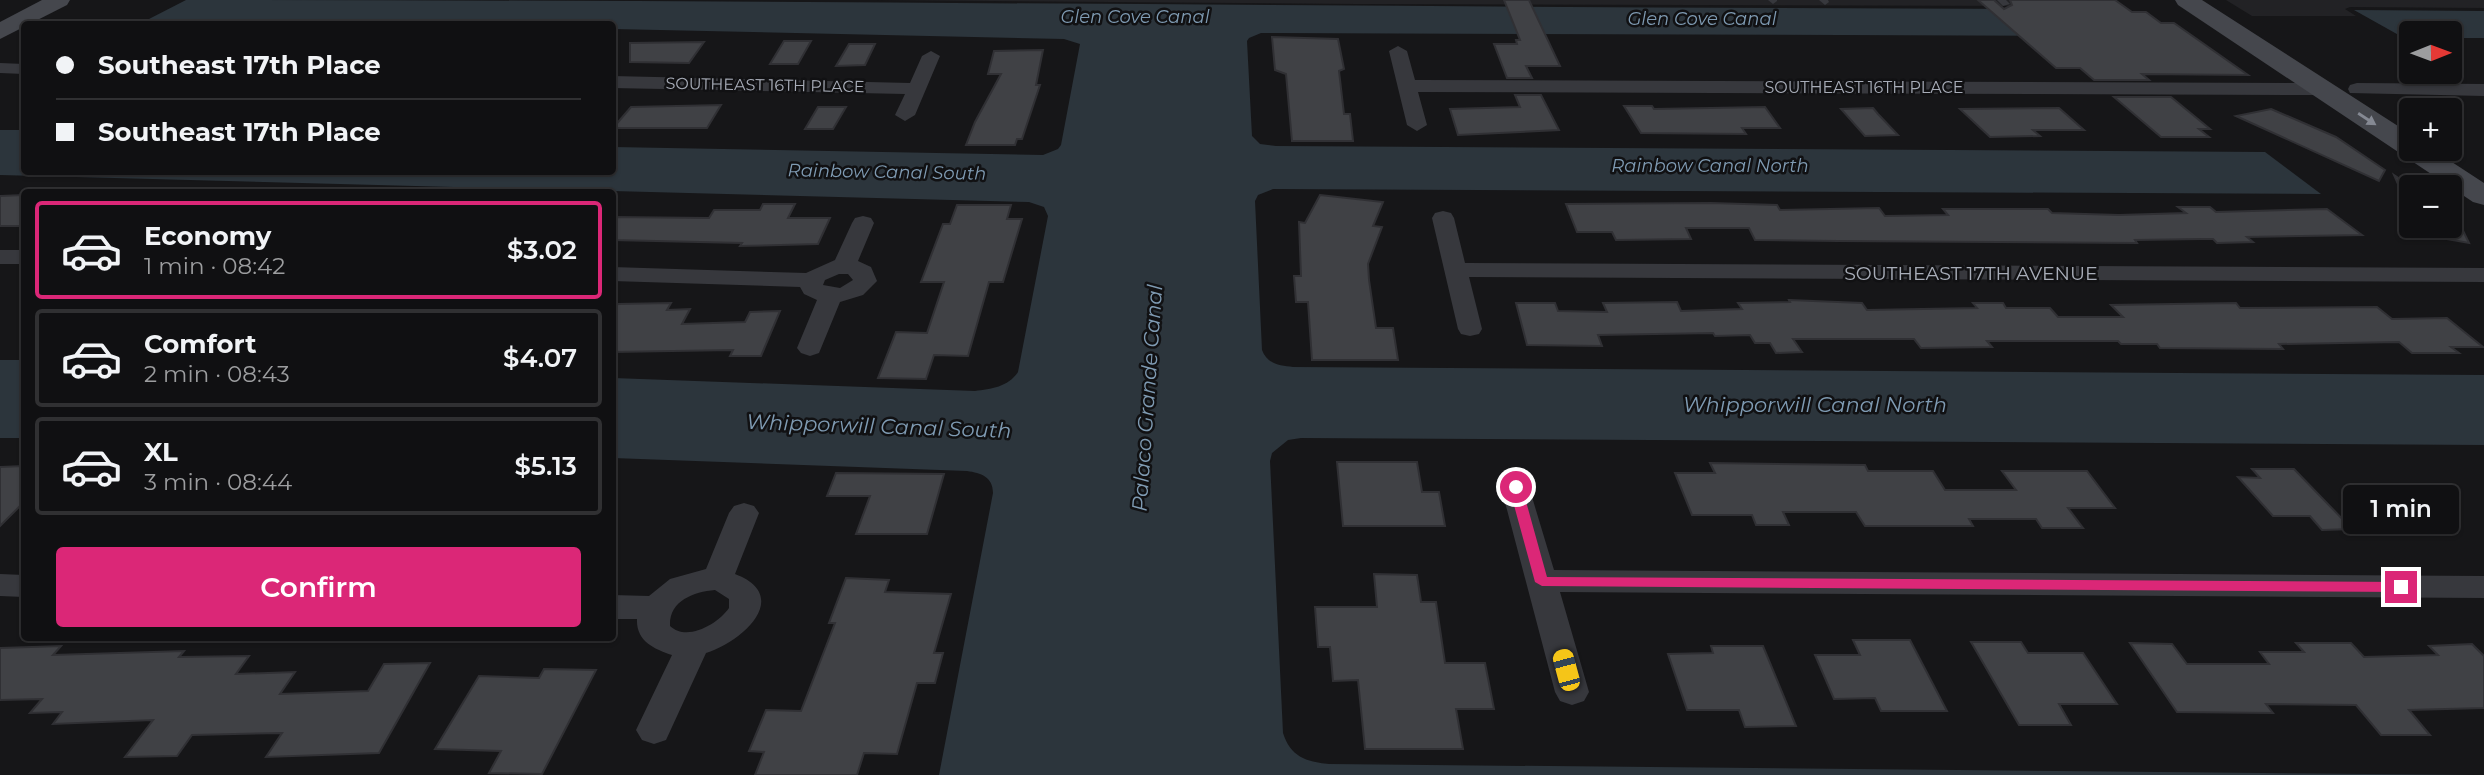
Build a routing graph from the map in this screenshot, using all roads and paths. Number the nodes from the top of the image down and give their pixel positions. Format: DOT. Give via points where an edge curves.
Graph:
graph roads {
  1 [pos="29,0"];
  2 [pos="59,0"];
  3 [pos="2186,0"];
  4 [pos="2216,0"];
  5 [pos="0,16"];
  6 [pos="0,32"];
  7 [pos="1398,51"];
  8 [pos="931,56"];
  9 [pos="0,68"];
  10 [pos="21,69"];
  11 [pos="616,82"];
  12 [pos="1406,86"];
  13 [pos="917,89"];
  14 [pos="2322,89"];
  15 [pos="2357,89"];
  16 [pos="2484,90"];
  17 [pos="905,116"];
  18 [pos="2399,116"];
  19 [pos="1417,125"];
  20 [pos="2399,139"];
  21 [pos="2462,156"];
  22 [pos="2432,161"];
  23 [pos="2484,170"];
  24 [pos="2484,195"];
  25 [pos="1443,218"];
  26 [pos="863,223"];
  27 [pos="0,257"];
  28 [pos="21,257"];
  29 [pos="1458,270"];
  30 [pos="616,274"];
  31 [pos="2484,275"];
  32 [pos="822,288"];
  33 [pos="1470,329"];
  34 [pos="810,348"];
  35 [pos="1516,487"];
  36 [pos="744,513"];
  37 [pos="717,579"];
  38 [pos="1542,582"];
  39 [pos="0,585"];
  40 [pos="21,586"];
  41 [pos="2484,587"];
  42 [pos="616,607"];
  43 [pos="656,608"];
  44 [pos="693,645"];
  45 [pos="1572,692"];
  46 [pos="654,730"];
  1 -- 5 [label="street"];
  2 -- 6 [label="street"];
  3 -- 14 [label="street"];
  4 -- 15 [label="street"];
  7 -- 12 [label="street"];
  8 -- 13 [label="street"];
  9 -- 10 [label="street"];
  11 -- 13 [label="street, SOUTHEAST 16TH PLACE"];
  12 -- 14 [label="street, SOUTHEAST 16TH PLACE"];
  12 -- 19 [label="street"];
  13 -- 17 [label="street"];
  14 -- 15 [label="street"];
  14 -- 20 [label="street, one-way"];
  15 -- 16 [label="street"];
  15 -- 18 [label="street"];
  21 -- 23 [label="street"];
  22 -- 24 [label="street"];
  25 -- 29 [label="street"];
  26 -- 32 [label="street" via="844,266 828,269"];
  27 -- 28 [label="street"];
  29 -- 31 [label="street, SOUTHEAST 17TH AVENUE"];
  29 -- 33 [label="street"];
  30 -- 32 [label="street"];
  32 -- 34 [label="street"];
  35 -- 38 [label="street"];
  36 -- 37 [label="street"];
  37 -- 43 [label="street" via="688,583"];
  37 -- 44 [label="street" via="739,587 745,595 743,615 723,634"];
  38 -- 41 [label="street"];
  38 -- 45 [label="street"];
  39 -- 40 [label="street"];
  42 -- 43 [label="street"];
  43 -- 44 [label="street" via="652,628 657,636 678,645"];
  44 -- 46 [label="street"];
}
